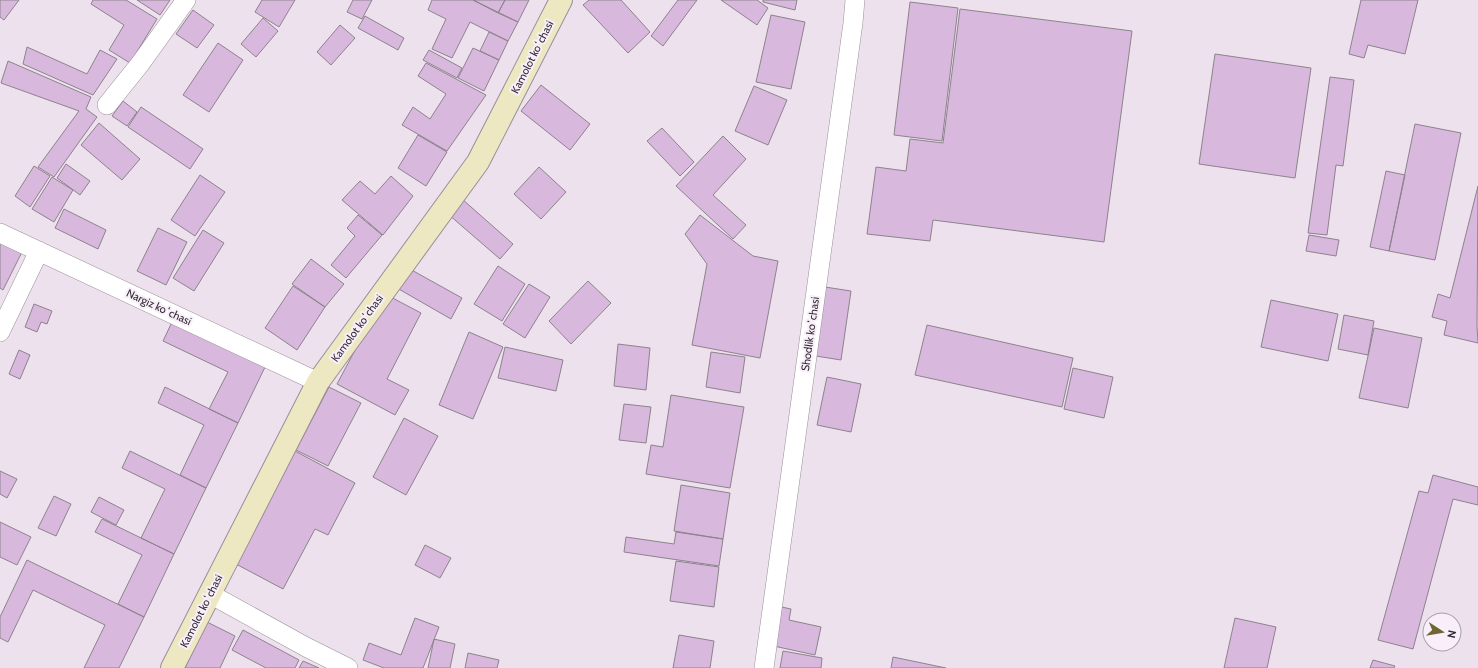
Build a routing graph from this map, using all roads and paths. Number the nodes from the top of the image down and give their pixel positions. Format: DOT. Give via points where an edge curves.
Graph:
graph roads {
  1 [pos="186,0"];
  2 [pos="561,0"];
  3 [pos="855,0"];
  4 [pos="107,105"];
  5 [pos="0,233"];
  6 [pos="39,251"];
  7 [pos="0,332"];
  8 [pos="318,382"];
  9 [pos="210,594"];
  10 [pos="172,668"];
  11 [pos="348,668"];
  12 [pos="764,668"];
  1 -- 4 [label="street"];
  2 -- 8 [label="street, Kamolot koʻchasi" via="478,162"];
  3 -- 12 [label="street, Shodlik koʻchasi"];
  5 -- 6 [label="street, Nargiz koʻchasi"];
  6 -- 7 [label="street"];
  6 -- 8 [label="street, Nargiz koʻchasi"];
  8 -- 9 [label="street, Kamolot koʻchasi"];
  9 -- 10 [label="street, Kamolot koʻchasi"];
  9 -- 11 [label="street"];
}
